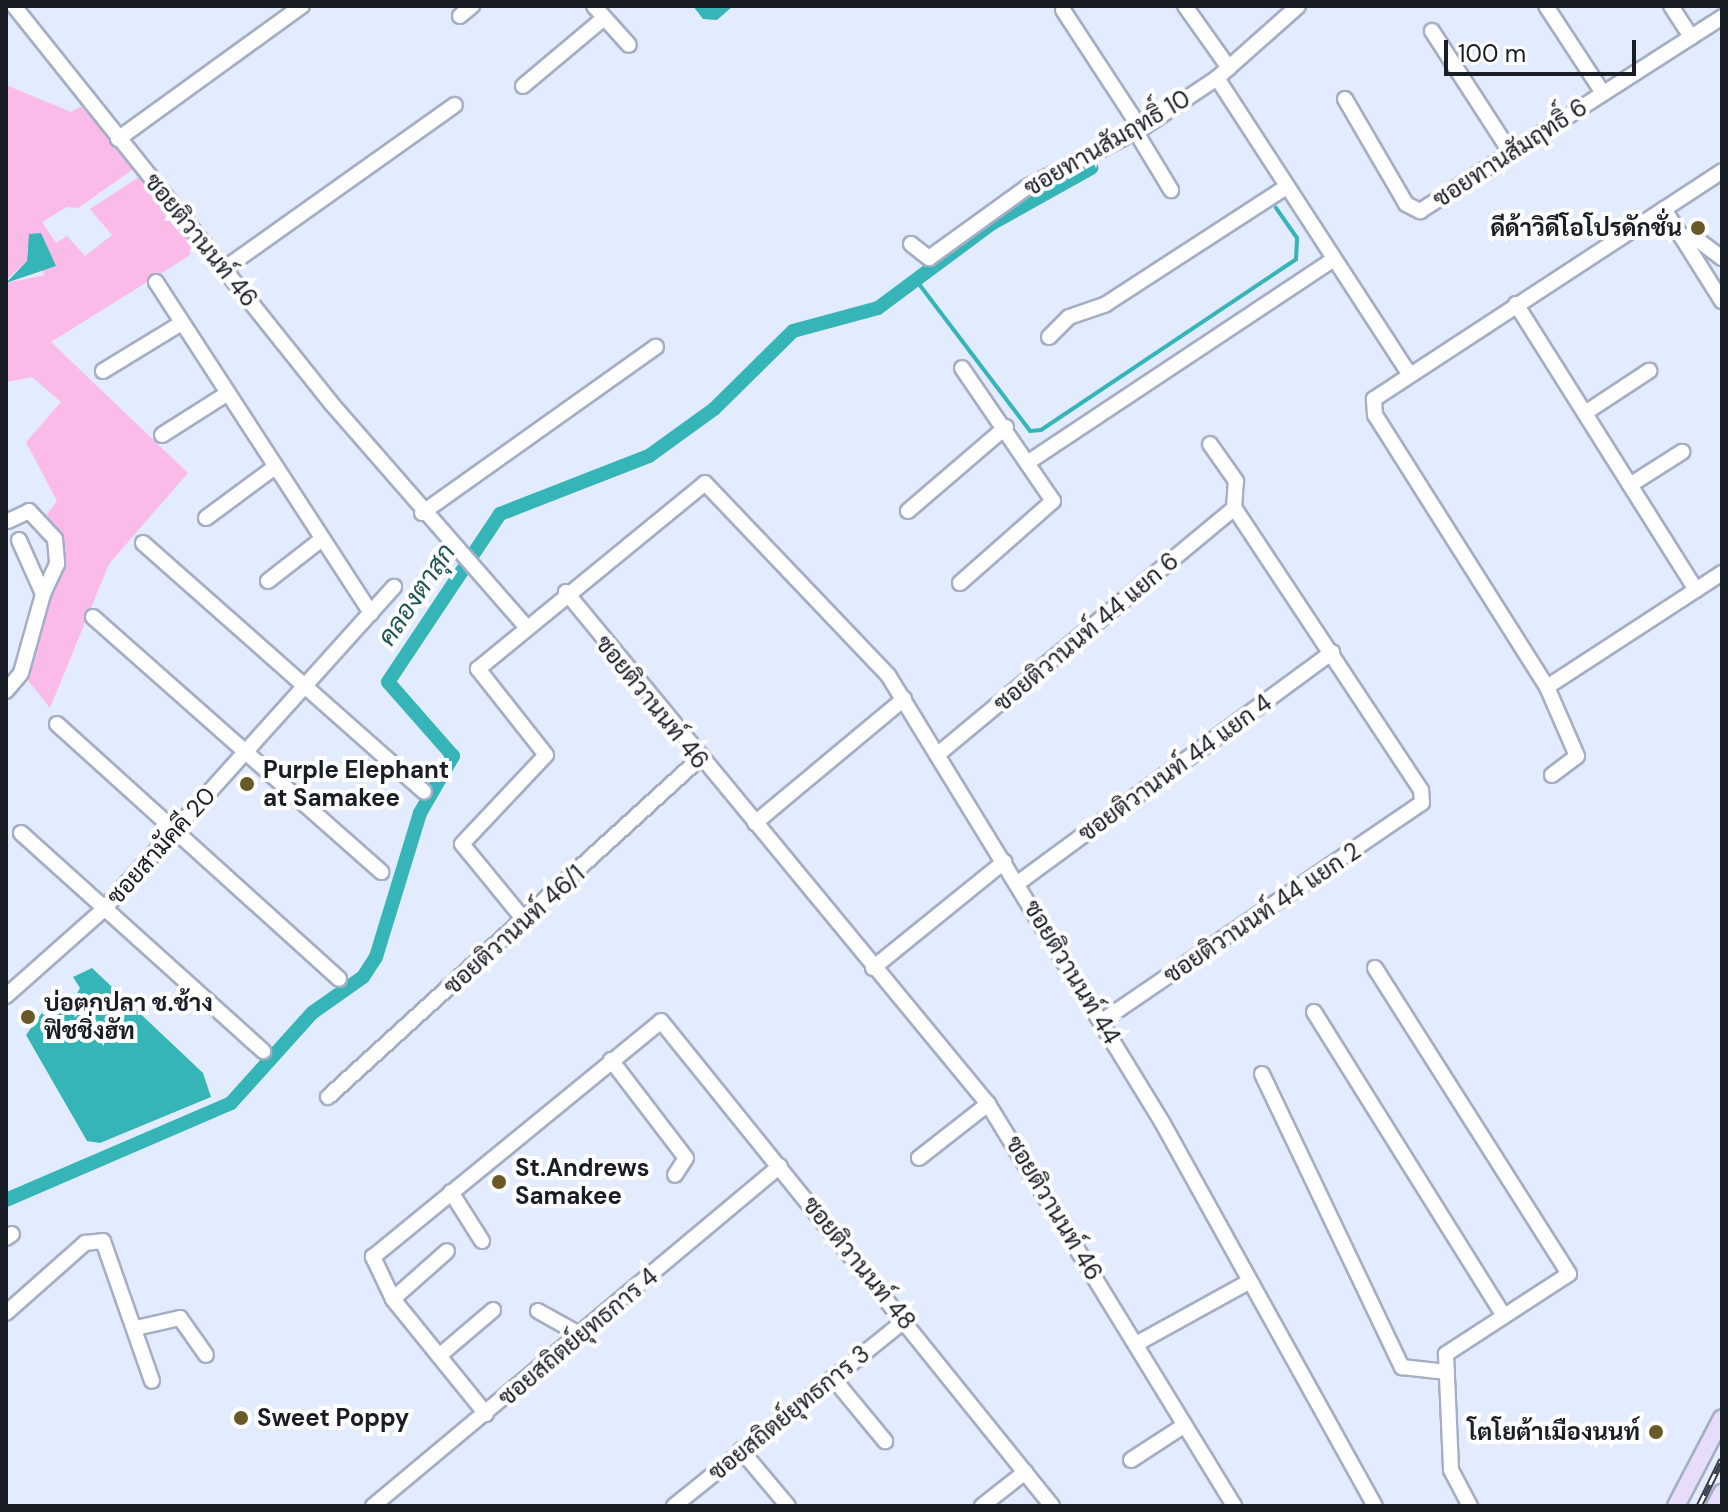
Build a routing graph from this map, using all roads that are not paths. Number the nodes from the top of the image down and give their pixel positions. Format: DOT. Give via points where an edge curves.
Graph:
graph roads {
  1 [pos="14,6"];
  2 [pos="302,6"];
  3 [pos="472,6"];
  4 [pos="594,6"];
  5 [pos="1185,6"];
  6 [pos="1298,6"];
  7 [pos="1546,6"];
  8 [pos="1671,6"];
  9 [pos="1063,10"];
  10 [pos="460,16"];
  11 [pos="1722,17"];
  12 [pos="604,18"];
  13 [pos="1432,31"];
  14 [pos="1691,37"];
  15 [pos="629,45"];
  16 [pos="1229,68"];
  17 [pos="1217,78"];
  18 [pos="523,86"];
  19 [pos="1603,93"];
  20 [pos="1345,99"];
  21 [pos="455,105"];
  22 [pos="1138,130"];
  23 [pos="118,139"];
  24 [pos="1511,153"];
  25 [pos="1722,171"];
  26 [pos="1283,189"];
  27 [pos="1171,190"];
  28 [pos="1664,209"];
  29 [pos="1681,236"];
  30 [pos="911,244"];
  31 [pos="1722,258"];
  32 [pos="1331,261"];
  33 [pos="224,269"];
  34 [pos="156,282"];
  35 [pos="1722,301"];
  36 [pos="1516,304"];
  37 [pos="180,324"];
  38 [pos="1049,337"];
  39 [pos="656,347"];
  40 [pos="962,368"];
  41 [pos="103,371"];
  42 [pos="1649,371"];
  43 [pos="1409,374"];
  44 [pos="228,393"];
  45 [pos="1585,413"];
  46 [pos="1006,427"];
  47 [pos="162,435"];
  48 [pos="1210,444"];
  49 [pos="1682,452"];
  50 [pos="1030,461"];
  51 [pos="275,467"];
  52 [pos="1630,485"];
  53 [pos="1234,508"];
  54 [pos="908,511"];
  55 [pos="422,513"];
  56 [pos="206,518"];
  57 [pos="8,521"];
  58 [pos="322,539"];
  59 [pos="19,540"];
  60 [pos="143,543"];
  61 [pos="1722,573"];
  62 [pos="268,581"];
  63 [pos="960,583"];
  64 [pos="394,587"];
  65 [pos="1696,590"];
  66 [pos="566,592"];
  67 [pos="43,594"];
  68 [pos="371,613"];
  69 [pos="93,617"];
  70 [pos="525,625"];
  71 [pos="1332,652"];
  72 [pos="305,684"];
  73 [pos="1547,687"];
  74 [pos="6,691"];
  75 [pos="904,699"];
  76 [pos="57,724"];
  77 [pos="246,752"];
  78 [pos="937,755"];
  79 [pos="698,760"];
  80 [pos="1552,775"];
  81 [pos="424,792"];
  82 [pos="755,823"];
  83 [pos="177,829"];
  84 [pos="21,833"];
  85 [pos="1004,862"];
  86 [pos="381,872"];
  87 [pos="1018,883"];
  88 [pos="103,910"];
  89 [pos="525,921"];
  90 [pos="873,968"];
  91 [pos="1375,968"];
  92 [pos="339,979"];
  93 [pos="6,996"];
  94 [pos="1314,1012"];
  95 [pos="1102,1021"];
  96 [pos="263,1051"];
  97 [pos="611,1060"];
  98 [pos="1262,1074"];
  99 [pos="328,1097"];
  100 [pos="988,1104"];
  101 [pos="919,1158"];
  102 [pos="780,1166"];
  103 [pos="675,1175"];
  104 [pos="451,1192"];
  105 [pos="482,1241"];
  106 [pos="447,1251"];
  107 [pos="1250,1281"];
  108 [pos="393,1299"];
  109 [pos="493,1310"];
  110 [pos="538,1311"];
  111 [pos="6,1313"];
  112 [pos="1504,1316"];
  113 [pos="905,1320"];
  114 [pos="136,1328"];
  115 [pos="581,1335"];
  116 [pos="1136,1344"];
  117 [pos="206,1355"];
  118 [pos="439,1356"];
  119 [pos="1447,1372"];
  120 [pos="833,1378"];
  121 [pos="152,1381"];
  122 [pos="486,1414"];
  123 [pos="1722,1418"];
  124 [pos="1185,1425"];
  125 [pos="885,1441"];
  126 [pos="741,1450"];
  127 [pos="1131,1460"];
  128 [pos="1025,1472"];
  129 [pos="1722,1493"];
  130 [pos="373,1506"];
  131 [pos="674,1506"];
  132 [pos="788,1506"];
  133 [pos="982,1506"];
  134 [pos="1052,1506"];
  135 [pos="1234,1506"];
  136 [pos="1375,1506"];
  137 [pos="1470,1506"];
  138 [pos="1676,1506"];
  139 [pos="1715,1506"];
  1 -- 23 [label="street, ซอยติวานนท์ 46"];
  2 -- 23 [label="street"];
  3 -- 10 [label="street"];
  4 -- 12 [label="street"];
  5 -- 16 [label="street"];
  6 -- 16 [label="street, ซอยทานสัมฤทธิ์ 10"];
  7 -- 19 [label="street"];
  8 -- 14 [label="street"];
  9 -- 22 [label="street"];
  11 -- 14 [label="street, ซอยทานสัมฤทธิ์ 6"];
  12 -- 15 [label="street"];
  12 -- 18 [label="street"];
  13 -- 24 [label="street"];
  14 -- 19 [label="street, ซอยทานสัมฤทธิ์ 6"];
  16 -- 17 [label="street, ซอยทานสัมฤทธิ์ 10"];
  17 -- 22 [label="street, ซอยทานสัมฤทธิ์ 10"];
  17 -- 26 [label="street"];
  19 -- 24 [label="street, ซอยทานสัมฤทธิ์ 6"];
  20 -- 24 [label="street, ซอยทานสัมฤทธิ์ 6" via="1406,204 1420,211"];
  21 -- 33 [label="street"];
  22 -- 27 [label="street"];
  22 -- 30 [label="street, ซอยทานสัมฤทธิ์ 10" via="1029,186 929,258"];
  23 -- 33 [label="street, ซอยติวานนท์ 46"];
  25 -- 28 [label="street"];
  26 -- 32 [label="street"];
  26 -- 38 [label="street" via="1106,304 1069,317"];
  28 -- 29 [label="street"];
  28 -- 36 [label="street"];
  29 -- 31 [label="street" via="1694,237"];
  29 -- 35 [label="street"];
  32 -- 43 [label="street"];
  32 -- 50 [label="street"];
  33 -- 55 [label="street, ซอยติวานนท์ 46"];
  34 -- 37 [label="street"];
  36 -- 43 [label="street"];
  36 -- 45 [label="street"];
  37 -- 41 [label="street"];
  37 -- 44 [label="street"];
  39 -- 55 [label="street"];
  40 -- 46 [label="street"];
  42 -- 45 [label="street"];
  43 -- 73 [label="street" via="1374,399 1375,415"];
  44 -- 47 [label="street"];
  44 -- 51 [label="street"];
  45 -- 52 [label="street"];
  46 -- 50 [label="street"];
  46 -- 54 [label="street"];
  48 -- 53 [label="street" via="1236,481"];
  49 -- 52 [label="street"];
  50 -- 63 [label="street" via="1050,505"];
  51 -- 56 [label="street"];
  51 -- 58 [label="street"];
  52 -- 65 [label="street"];
  53 -- 71 [label="street"];
  53 -- 78 [label="street, ซอยติวานนท์ 44 แยก 6"];
  55 -- 70 [label="street, ซอยติวานนท์ 46"];
  57 -- 67 [label="street" via="29,511 55,539 57,564"];
  58 -- 62 [label="street"];
  58 -- 68 [label="street"];
  59 -- 67 [label="street"];
  60 -- 72 [label="street"];
  61 -- 65 [label="street"];
  64 -- 68 [label="street, ซอยสามัคคี 20"];
  65 -- 73 [label="street"];
  66 -- 70 [label="street"];
  66 -- 75 [label="street, ซอยติวานนท์ 44" via="705,483"];
  66 -- 79 [label="street, ซอยติวานนท์ 46"];
  67 -- 74 [label="street" via="21,673"];
  68 -- 72 [label="street, ซอยสามัคคี 20"];
  69 -- 77 [label="street"];
  70 -- 89 [label="street" via="478,669 539,745 545,763 462,844"];
  71 -- 87 [label="street, ซอยติวานนท์ 44 แยก 4"];
  71 -- 95 [label="street, ซอยติวานนท์ 44 แยก 2" via="1421,790 1422,803"];
  72 -- 77 [label="street, ซอยสามัคคี 20"];
  72 -- 81 [label="street"];
  73 -- 80 [label="street" via="1577,756"];
  75 -- 78 [label="street, ซอยติวานนท์ 44"];
  75 -- 82 [label="street"];
  76 -- 83 [label="street"];
  77 -- 83 [label="street, ซอยสามัคคี 20"];
  77 -- 86 [label="street"];
  78 -- 85 [label="street, ซอยติวานนท์ 44"];
  79 -- 82 [label="street, ซอยติวานนท์ 46"];
  79 -- 89 [label="street, ซอยติวานนท์ 46/1"];
  82 -- 90 [label="street, ซอยติวานนท์ 46"];
  83 -- 88 [label="street, ซอยสามัคคี 20"];
  83 -- 92 [label="street"];
  84 -- 88 [label="street"];
  85 -- 87 [label="street, ซอยติวานนท์ 44"];
  85 -- 90 [label="street"];
  87 -- 95 [label="street, ซอยติวานนท์ 44"];
  88 -- 93 [label="street, ซอยสามัคคี 20"];
  88 -- 96 [label="street"];
  89 -- 99 [label="street, ซอยติวานนท์ 46/1"];
  90 -- 100 [label="street, ซอยติวานนท์ 46"];
  91 -- 112 [label="street" via="1569,1274"];
  94 -- 112 [label="street"];
  95 -- 107 [label="street, ซอยติวานนท์ 44"];
  97 -- 102 [label="street, ซอยติวานนท์ 48" via="664,1022"];
  97 -- 103 [label="street" via="686,1158"];
  97 -- 104 [label="street"];
  98 -- 119 [label="street" via="1402,1367"];
  100 -- 101 [label="street"];
  100 -- 116 [label="street, ซอยติวานนท์ 46"];
  102 -- 113 [label="street, ซอยติวานนท์ 48"];
  102 -- 115 [label="street, ซอยสถิตย์ยุทธการ 4"];
  104 -- 105 [label="street"];
  104 -- 108 [label="street" via="378,1249 372,1267"];
  106 -- 108 [label="street"];
  107 -- 116 [label="street"];
  107 -- 136 [label="street, ซอยติวานนท์ 44"];
  108 -- 118 [label="street"];
  109 -- 118 [label="street"];
  110 -- 115 [label="street"];
  111 -- 114 [label="street" via="94,1238 112,1255"];
  112 -- 119 [label="street" via="1446,1354"];
  113 -- 120 [label="street, ซอยสถิตย์ยุทธการ 3"];
  113 -- 128 [label="street, ซอยติวานนท์ 48"];
  114 -- 117 [label="street" via="180,1318"];
  114 -- 121 [label="street"];
  115 -- 122 [label="street, ซอยสถิตย์ยุทธการ 4"];
  116 -- 124 [label="street, ซอยติวานนท์ 46"];
  118 -- 122 [label="street"];
  119 -- 137 [label="street" via="1451,1470"];
  120 -- 125 [label="street"];
  120 -- 126 [label="street, ซอยสถิตย์ยุทธการ 3"];
  122 -- 130 [label="street, ซอยสถิตย์ยุทธการ 4"];
  123 -- 138 [label="main road"];
  124 -- 127 [label="street"];
  124 -- 135 [label="street, ซอยติวานนท์ 46"];
  126 -- 131 [label="street, ซอยสถิตย์ยุทธการ 3"];
  126 -- 132 [label="street"];
  128 -- 133 [label="street"];
  128 -- 134 [label="street, ซอยติวานนท์ 48"];
  129 -- 139 [label="main road"];
}
